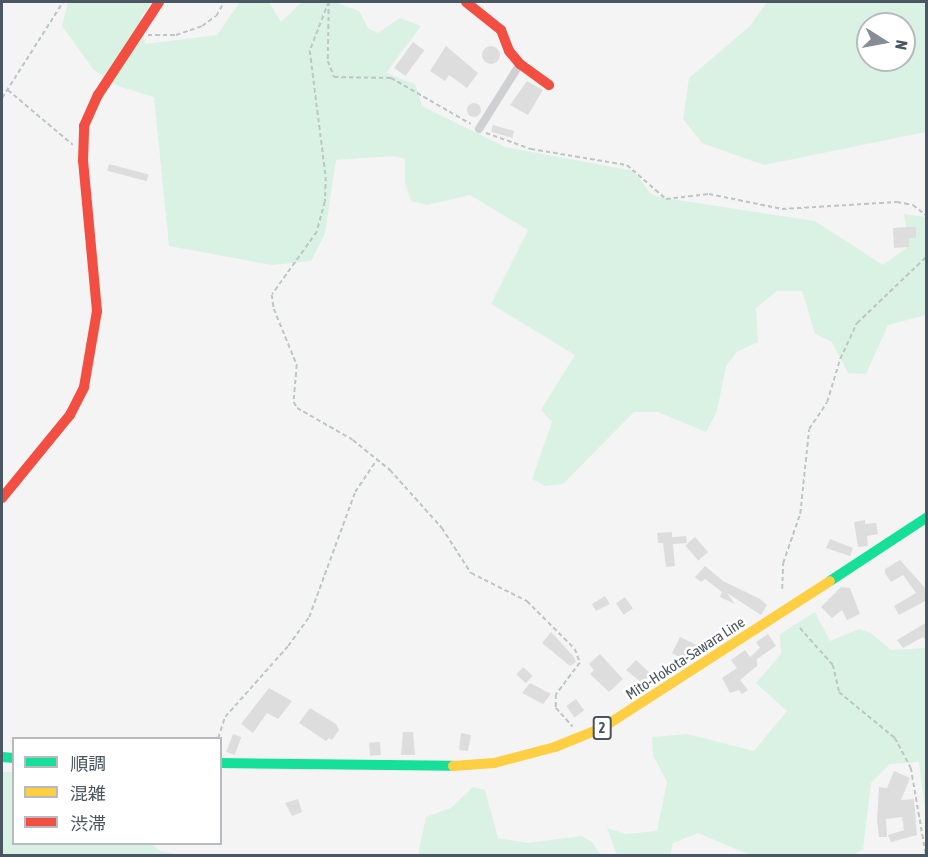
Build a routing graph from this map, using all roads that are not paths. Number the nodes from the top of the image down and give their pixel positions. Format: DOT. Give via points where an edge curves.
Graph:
graph roads {
  1 [pos="159,2"];
  2 [pos="466,2"];
  3 [pos="520,64"];
  4 [pos="549,85"];
  5 [pos="479,129"];
  6 [pos="2,498"];
  7 [pos="927,518"];
  8 [pos="222,763"];
  1 -- 6 [label="main road" via="87,117 82,153 97,311 84,387 70,415"];
  2 -- 3 [label="main road" via="501,30 509,51"];
  3 -- 4 [label="main road"];
  3 -- 5 [label="street"];
  7 -- 8 [label="main road, Mito-Hokota-Sawara Line / 2" via="635,709 581,737 538,752 474,765"];
}
